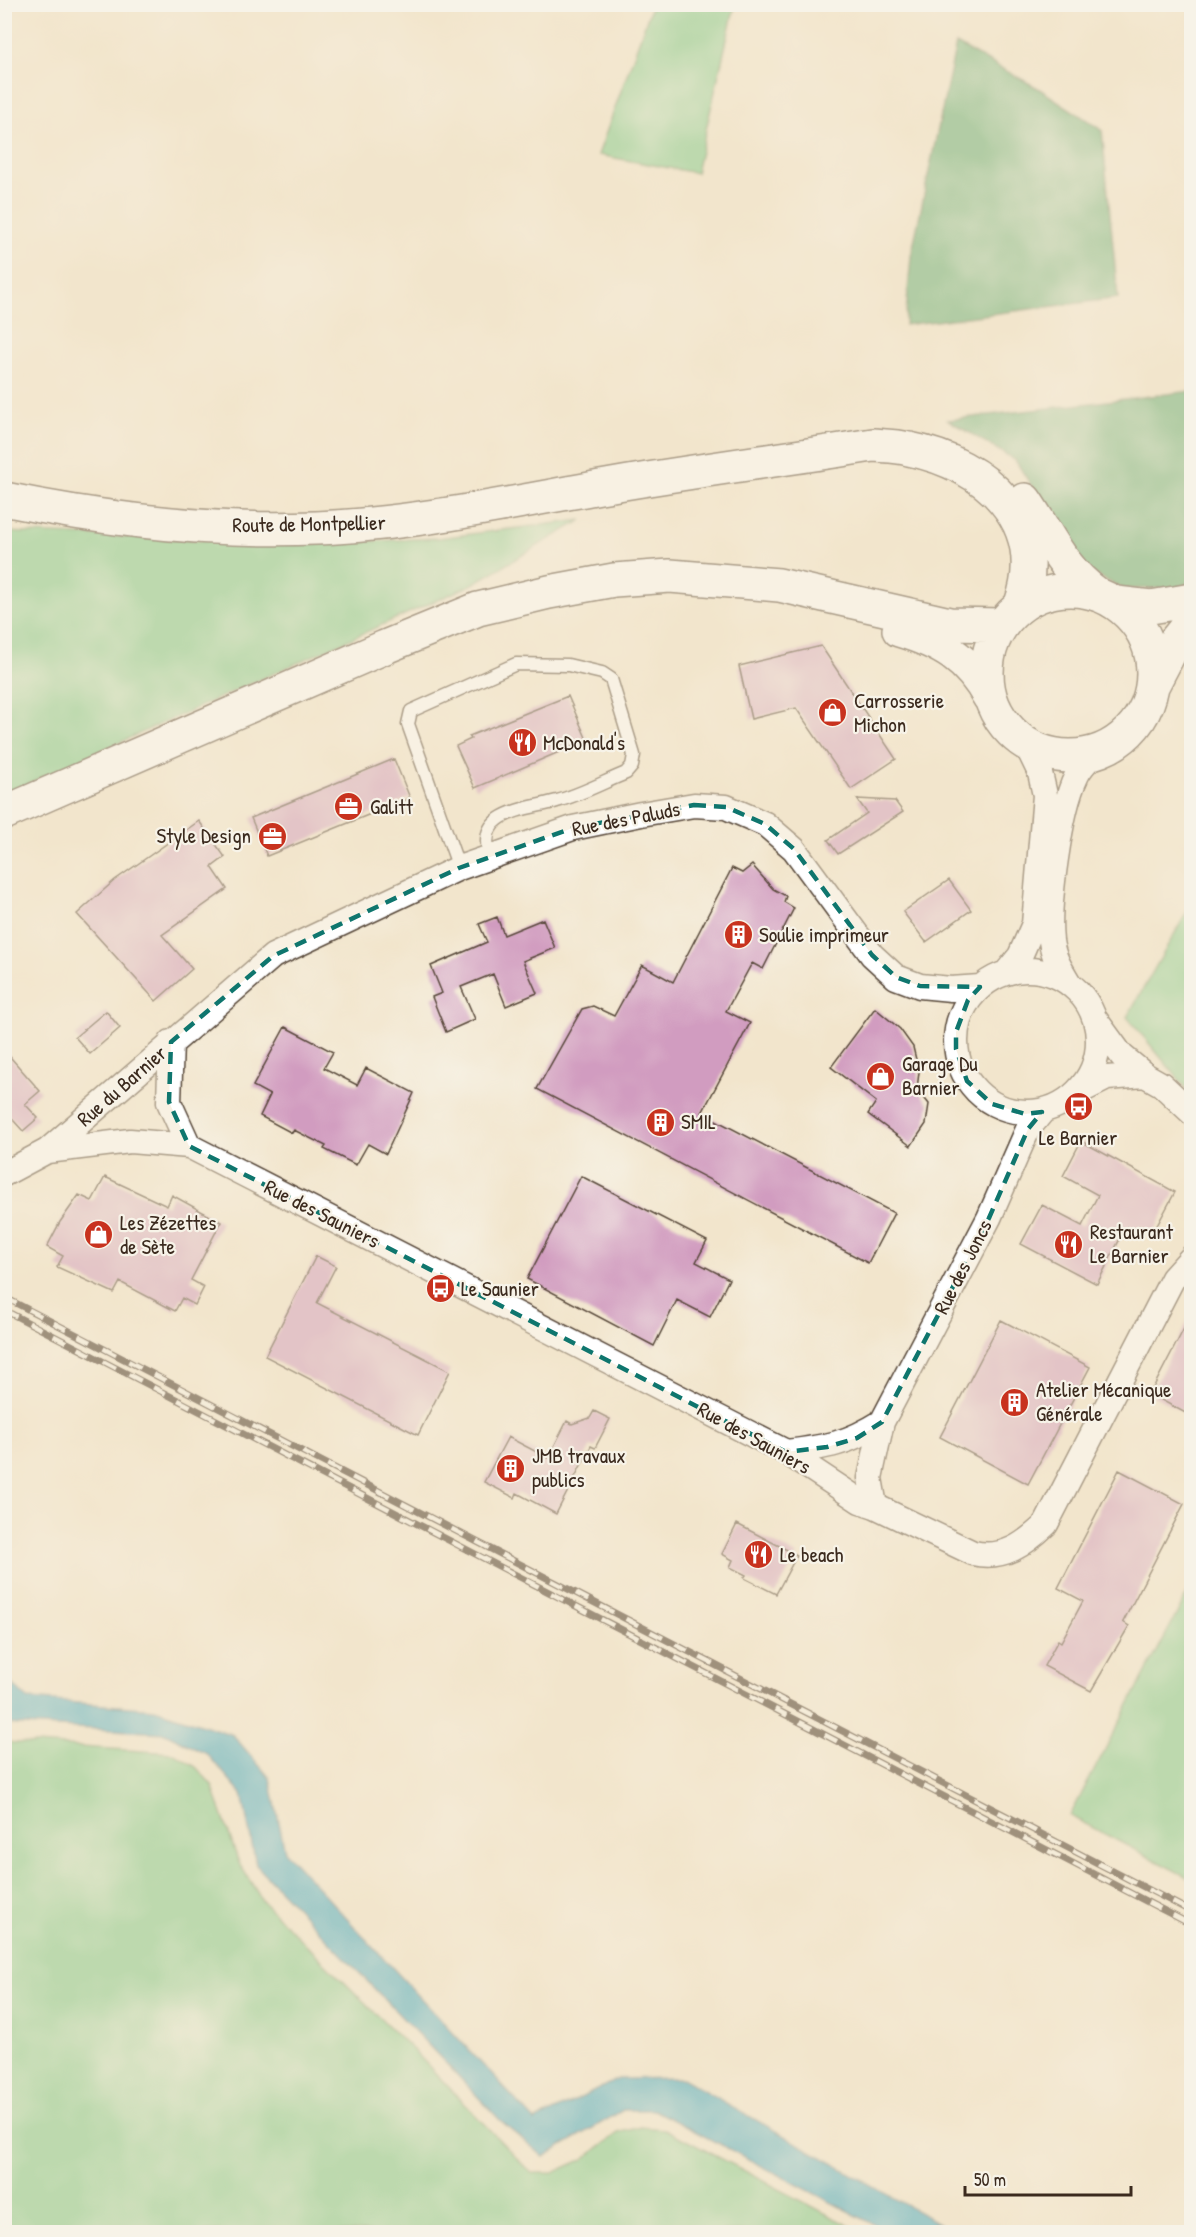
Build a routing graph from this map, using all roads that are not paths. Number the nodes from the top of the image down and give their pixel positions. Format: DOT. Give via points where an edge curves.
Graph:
graph roads {
  1 [pos="613,485"];
  2 [pos="4,499"];
  3 [pos="727,581"];
  4 [pos="1106,598"];
  5 [pos="1191,600"];
  6 [pos="1011,615"];
  7 [pos="1191,620"];
  8 [pos="1152,686"];
  9 [pos="990,698"];
  10 [pos="1026,744"];
  11 [pos="1096,752"];
  12 [pos="4,813"];
  13 [pos="490,857"];
  14 [pos="459,868"];
  15 [pos="1006,973"];
  16 [pos="1069,984"];
  17 [pos="980,987"];
  18 [pos="232,988"];
  19 [pos="1095,1019"];
  20 [pos="171,1042"];
  21 [pos="1145,1075"];
  22 [pos="1077,1093"];
  23 [pos="1042,1112"];
  24 [pos="1191,1113"];
  25 [pos="189,1146"];
  26 [pos="47,1151"];
  27 [pos="4,1174"];
  28 [pos="1191,1257"];
  29 [pos="882,1422"];
  30 [pos="786,1452"];
  31 [pos="875,1506"];
  1 -- 2 [label="main road, Route de Montpellier" via="483,509 314,528 173,525"];
  1 -- 4 [label="main road" via="831,432 873,426 912,429 948,439 998,469 1016,487 1076,579"];
  1 -- 6 [label="main road" via="873,445 909,448 967,470 989,484 1011,508 1023,529 1029,560 1029,583"];
  3 -- 6 [label="main road" via="779,585 950,624"];
  3 -- 9 [label="main road" via="923,637 948,649 977,675"];
  3 -- 12 [label="main road" via="670,576 614,580 478,609"];
  4 -- 5 [label="main road" via="1151,607"];
  4 -- 6 [label="main road" via="1066,589 1050,591"];
  4 -- 8 [label="main road" via="1138,625 1146,639 1153,670"];
  6 -- 9 [label="main road" via="991,646 986,668"];
  7 -- 8 [label="main road"];
  8 -- 11 [label="main road" via="1137,722 1119,740"];
  9 -- 10 [label="main road" via="1004,724"];
  10 -- 11 [label="main road" via="1060,756"];
  10 -- 15 [label="street" via="1045,795 1034,924 1020,956"];
  11 -- 16 [label="street" via="1080,770 1065,807 1051,909 1051,942 1057,965"];
  13 -- 14 [label="street, Rue des Paluds"];
  13 -- 14 [label="lane" via="488,833 500,817 530,805 556,801 626,773 632,766 634,755 611,679 602,673 568,664 516,664 411,711 408,724"];
  13 -- 17 [label="street, Rue des Paluds" via="573,828 694,805 726,807 765,824 794,849 872,956 896,976 920,986"];
  14 -- 18 [label="street, Rue des Paluds" via="273,956"];
  15 -- 16 [label="street" via="1039,970"];
  15 -- 17 [label="street"];
  16 -- 19 [label="street" via="1080,993"];
  17 -- 23 [label="street" via="968,1000 956,1032 958,1058 967,1081 992,1104 1017,1112"];
  18 -- 20 [label="street, Rue du Barnier"];
  19 -- 21 [label="street" via="1122,1056"];
  19 -- 22 [label="street" via="1098,1051 1094,1066"];
  20 -- 25 [label="street" via="169,1102"];
  20 -- 26 [label="street, Rue du Barnier"];
  21 -- 22 [label="street" via="1107,1078"];
  21 -- 24 [label="street" via="1161,1084"];
  22 -- 23 [label="street"];
  23 -- 29 [label="street, Rue des Joncs" via="1028,1129 989,1218"];
  25 -- 26 [label="street, Rue des Sauniers" via="130,1141"];
  25 -- 30 [label="street, Rue des Sauniers"];
  26 -- 27 [label="street, Rue du Barnier"];
  28 -- 31 [label="street, Rue des Sauniers" via="1173,1278 1046,1524 1029,1540 998,1555 973,1553"];
  29 -- 30 [label="street, Rue des Joncs" via="857,1438 827,1447"];
  29 -- 31 [label="street, Rue des Joncs" via="870,1478"];
  30 -- 31 [label="street, Rue des Sauniers" via="860,1501"];
}
